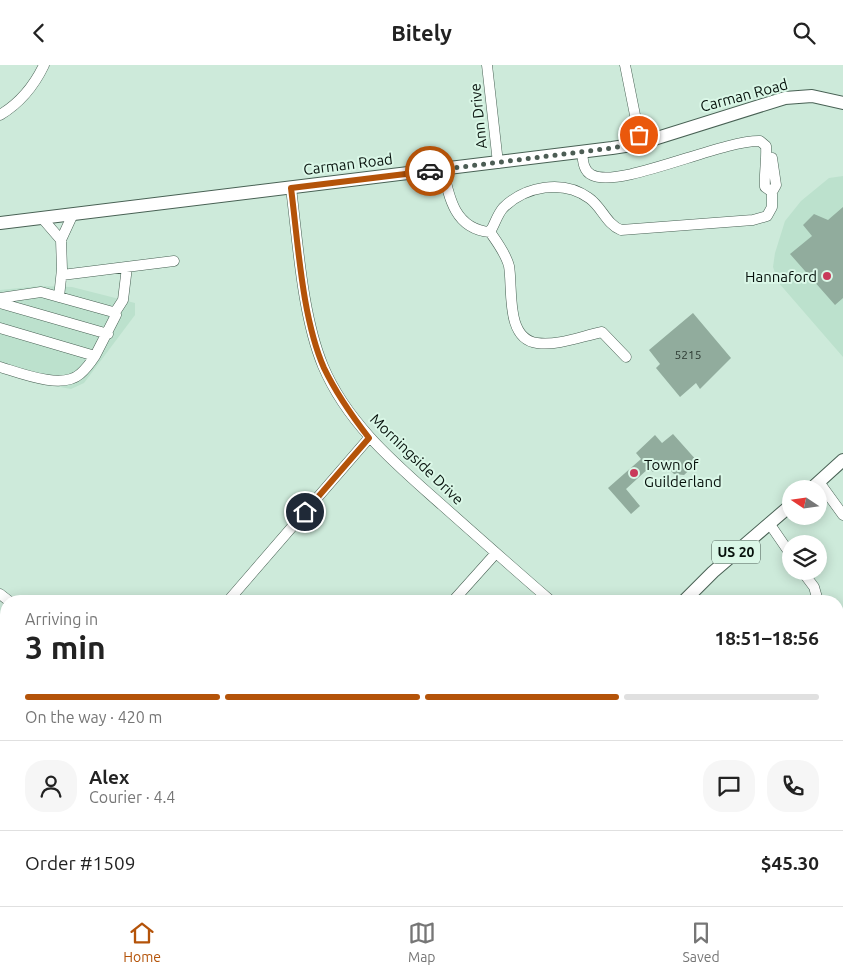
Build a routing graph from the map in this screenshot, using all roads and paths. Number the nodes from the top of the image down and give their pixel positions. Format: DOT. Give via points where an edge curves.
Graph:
graph roads {
  1 [pos="44,65"];
  2 [pos="488,65"];
  3 [pos="624,65"];
  4 [pos="843,103"];
  5 [pos="0,115"];
  6 [pos="644,142"];
  7 [pos="582,152"];
  8 [pos="498,163"];
  9 [pos="443,169"];
  10 [pos="291,188"];
  11 [pos="73,215"];
  12 [pos="42,218"];
  13 [pos="0,223"];
  14 [pos="490,232"];
  15 [pos="61,239"];
  16 [pos="174,261"];
  17 [pos="127,267"];
  18 [pos="62,275"];
  19 [pos="60,297"];
  20 [pos="0,298"];
  21 [pos="0,303"];
  22 [pos="114,314"];
  23 [pos="0,329"];
  24 [pos="108,334"];
  25 [pos="96,356"];
  26 [pos="626,357"];
  27 [pos="0,367"];
  28 [pos="369,438"];
  29 [pos="843,460"];
  30 [pos="821,480"];
  31 [pos="828,499"];
  32 [pos="782,512"];
  33 [pos="843,515"];
  34 [pos="769,523"];
  35 [pos="782,542"];
  36 [pos="496,553"];
  37 [pos="809,580"];
  38 [pos="233,595"];
  39 [pos="458,595"];
  40 [pos="544,595"];
  41 [pos="691,595"];
  42 [pos="816,595"];
  1 -- 5 [label="street" via="18,103"];
  2 -- 8 [label="street, Ann Drive"];
  3 -- 6 [label="street" via="639,135"];
  4 -- 6 [label="main road, Carman Road" via="812,96 785,98"];
  6 -- 7 [label="main road, Carman Road"];
  7 -- 8 [label="main road, Carman Road"];
  7 -- 14 [label="street" via="586,171 604,179 751,141 764,143 766,187 772,192 772,207 767,216 753,220 621,230 612,226 600,207 579,192 566,188 532,190 520,194 503,209"];
  8 -- 9 [label="main road, Carman Road"];
  9 -- 10 [label="main road, Carman Road"];
  9 -- 14 [label="street" via="450,204 456,213 477,229"];
  10 -- 11 [label="main road, Carman Road"];
  10 -- 28 [label="street, Morningside Drive" via="305,293 317,348 343,402"];
  11 -- 12 [label="main road, Carman Road"];
  11 -- 15 [label="street"];
  12 -- 13 [label="main road, Carman Road"];
  12 -- 15 [label="street"];
  14 -- 26 [label="street" via="508,264 516,325 524,337 538,343 560,342 602,332"];
  15 -- 18 [label="street"];
  16 -- 17 [label="street"];
  17 -- 18 [label="street"];
  17 -- 22 [label="street" via="123,300"];
  18 -- 19 [label="street"];
  19 -- 20 [label="street" via="37,292"];
  19 -- 22 [label="street"];
  21 -- 24 [label="street"];
  22 -- 24 [label="street"];
  23 -- 25 [label="street"];
  24 -- 25 [label="street"];
  25 -- 27 [label="street" via="80,374 60,381"];
  28 -- 36 [label="street, Morningside Drive"];
  28 -- 38 [label="street"];
  29 -- 30 [label="main road"];
  31 -- 33 [label="street"];
  32 -- 34 [label="main road, US 20"];
  34 -- 35 [label="street"];
  34 -- 41 [label="main road, US 20"];
  36 -- 39 [label="street"];
  36 -- 40 [label="street, Morningside Drive"];
  37 -- 42 [label="street"];
}
